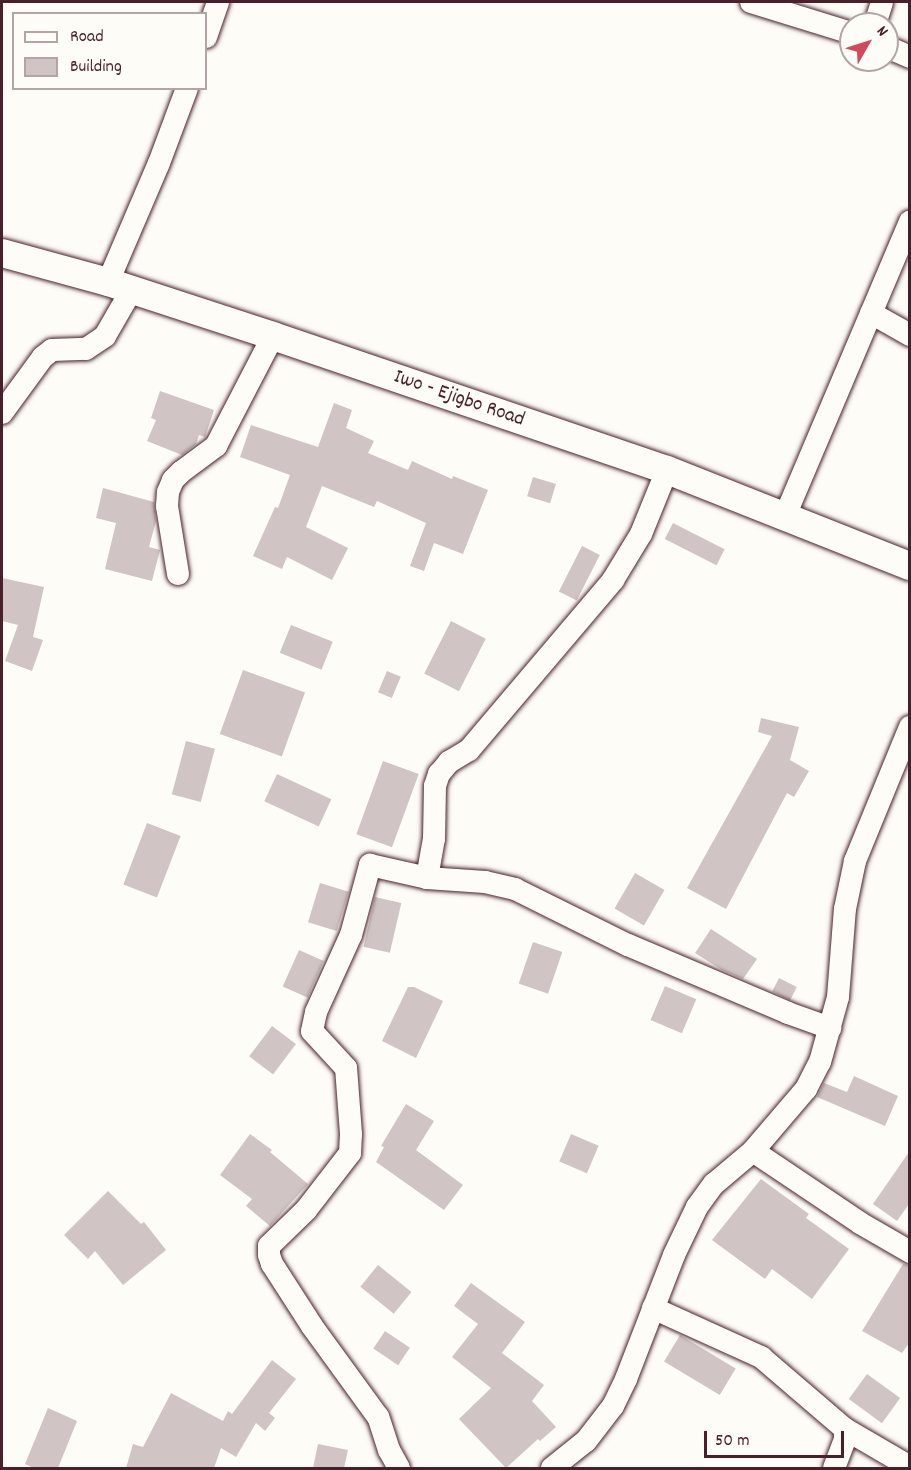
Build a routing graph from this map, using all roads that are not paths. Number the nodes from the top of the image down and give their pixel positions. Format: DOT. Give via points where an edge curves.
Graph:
graph roads {
  1 [pos="218,2"];
  2 [pos="751,2"];
  3 [pos="800,8"];
  4 [pos="839,27"];
  5 [pos="207,34"];
  6 [pos="186,90"];
  7 [pos="909,221"];
  8 [pos="2,253"];
  9 [pos="120,287"];
  10 [pos="871,313"];
  11 [pos="909,334"];
  12 [pos="273,336"];
  13 [pos="2,413"];
  14 [pos="667,470"];
  15 [pos="785,516"];
  16 [pos="909,566"];
  17 [pos="178,574"];
  18 [pos="909,727"];
  19 [pos="427,878"];
  20 [pos="830,1028"];
  21 [pos="753,1151"];
  22 [pos="909,1252"];
  23 [pos="653,1308"];
  24 [pos="845,1429"];
  25 [pos="909,1467"];
  26 [pos="399,1468"];
  27 [pos="552,1468"];
  28 [pos="834,1468"];
  1 -- 5 [label="street"];
  2 -- 3 [label="street"];
  3 -- 4 [label="street"];
  6 -- 9 [label="street"];
  7 -- 10 [label="street"];
  8 -- 9 [label="main road, Iwo - Ejigbo Road"];
  9 -- 12 [label="main road, Iwo - Ejigbo Road"];
  9 -- 13 [label="street" via="105,336 86,349 52,350"];
  10 -- 11 [label="street"];
  10 -- 15 [label="street"];
  12 -- 14 [label="main road, Iwo - Ejigbo Road"];
  12 -- 17 [label="street" via="216,446 181,472 168,492"];
  14 -- 15 [label="main road, Iwo - Ejigbo Road"];
  14 -- 19 [label="street" via="641,534 613,580 469,750 449,762 439,774"];
  15 -- 16 [label="main road, Iwo - Ejigbo Road"];
  18 -- 20 [label="street" via="855,861 845,909 838,997"];
  19 -- 20 [label="street" via="485,882 515,889 628,945"];
  19 -- 26 [label="street" via="370,865 351,935 316,1012 312,1032 346,1068 350,1153 306,1210 269,1246 272,1264 378,1417"];
  20 -- 21 [label="street" via="820,1062 806,1089"];
  21 -- 22 [label="street"];
  21 -- 23 [label="street" via="714,1184 697,1207"];
  23 -- 24 [label="street" via="761,1357"];
  23 -- 27 [label="street" via="613,1406 586,1441"];
  24 -- 25 [label="street"];
  24 -- 28 [label="street"];
}
